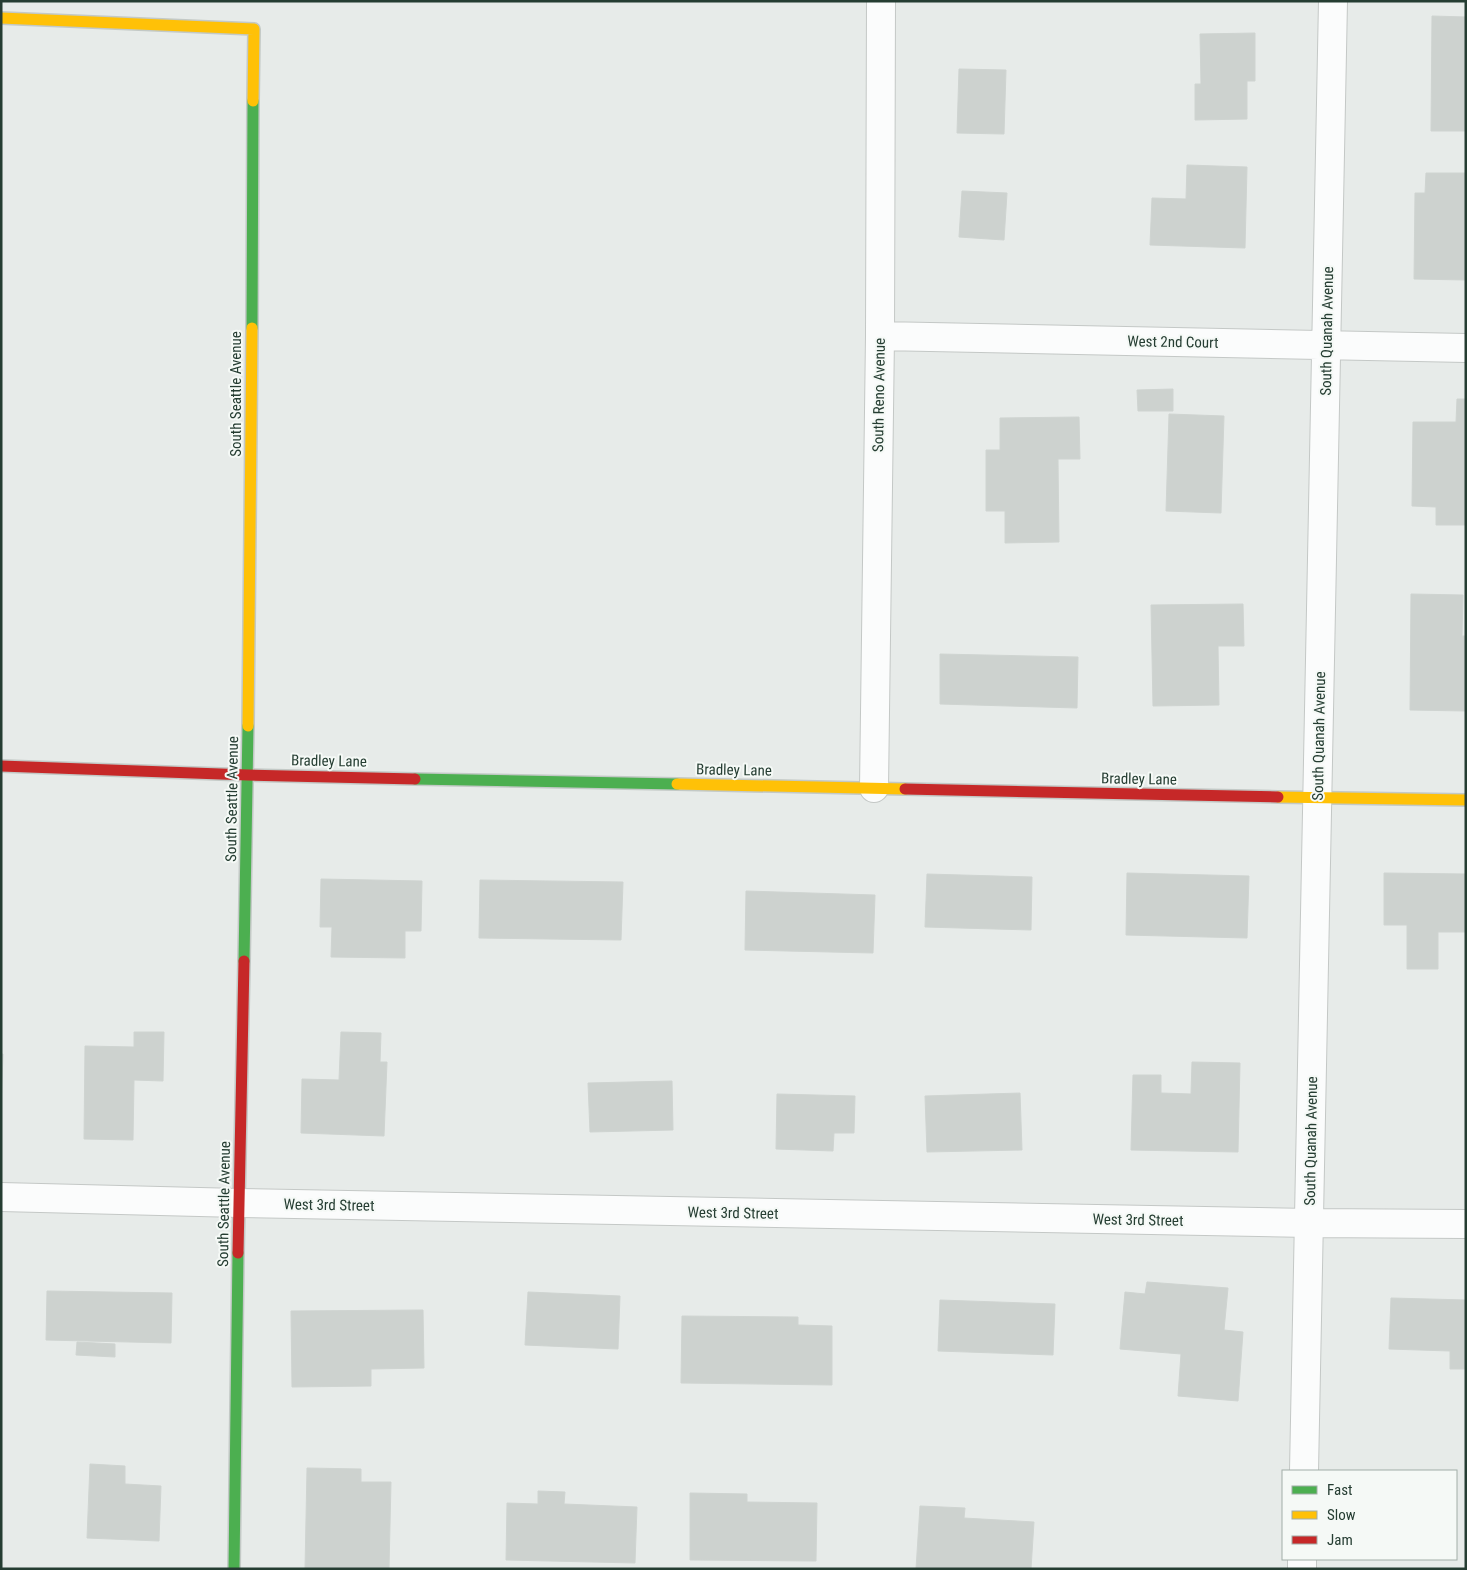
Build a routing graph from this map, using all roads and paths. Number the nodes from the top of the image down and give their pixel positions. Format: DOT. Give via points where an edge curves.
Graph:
graph roads {
  1 [pos="881,1"];
  2 [pos="1333,1"];
  3 [pos="1,18"];
  4 [pos="880,336"];
  5 [pos="1326,345"];
  6 [pos="1466,348"];
  7 [pos="1,766"];
  8 [pos="248,775"];
  9 [pos="874,788"];
  10 [pos="1318,798"];
  11 [pos="1466,800"];
  12 [pos="1,1197"];
  13 [pos="239,1203"];
  14 [pos="1309,1224"];
  15 [pos="1466,1224"];
  16 [pos="1304,1470"];
  17 [pos="234,1569"];
  1 -- 4 [label="street, South Reno Avenue"];
  2 -- 5 [label="street, South Quanah Avenue"];
  3 -- 8 [label="street, South Seattle Avenue" via="254,29"];
  4 -- 5 [label="street, West 2nd Court"];
  4 -- 9 [label="street, South Reno Avenue"];
  5 -- 6 [label="street, West 2nd Court"];
  5 -- 10 [label="street, South Quanah Avenue"];
  7 -- 8 [label="street, Bradley Lane"];
  8 -- 9 [label="street, Bradley Lane"];
  8 -- 13 [label="street, South Seattle Avenue"];
  9 -- 10 [label="street, Bradley Lane"];
  10 -- 11 [label="street, Bradley Lane"];
  10 -- 14 [label="street, South Quanah Avenue"];
  12 -- 13 [label="street, West 3rd Street"];
  13 -- 14 [label="street, West 3rd Street"];
  13 -- 17 [label="street, South Seattle Avenue"];
  14 -- 15 [label="street, West 3rd Street"];
  14 -- 16 [label="street, South Quanah Avenue"];
}
